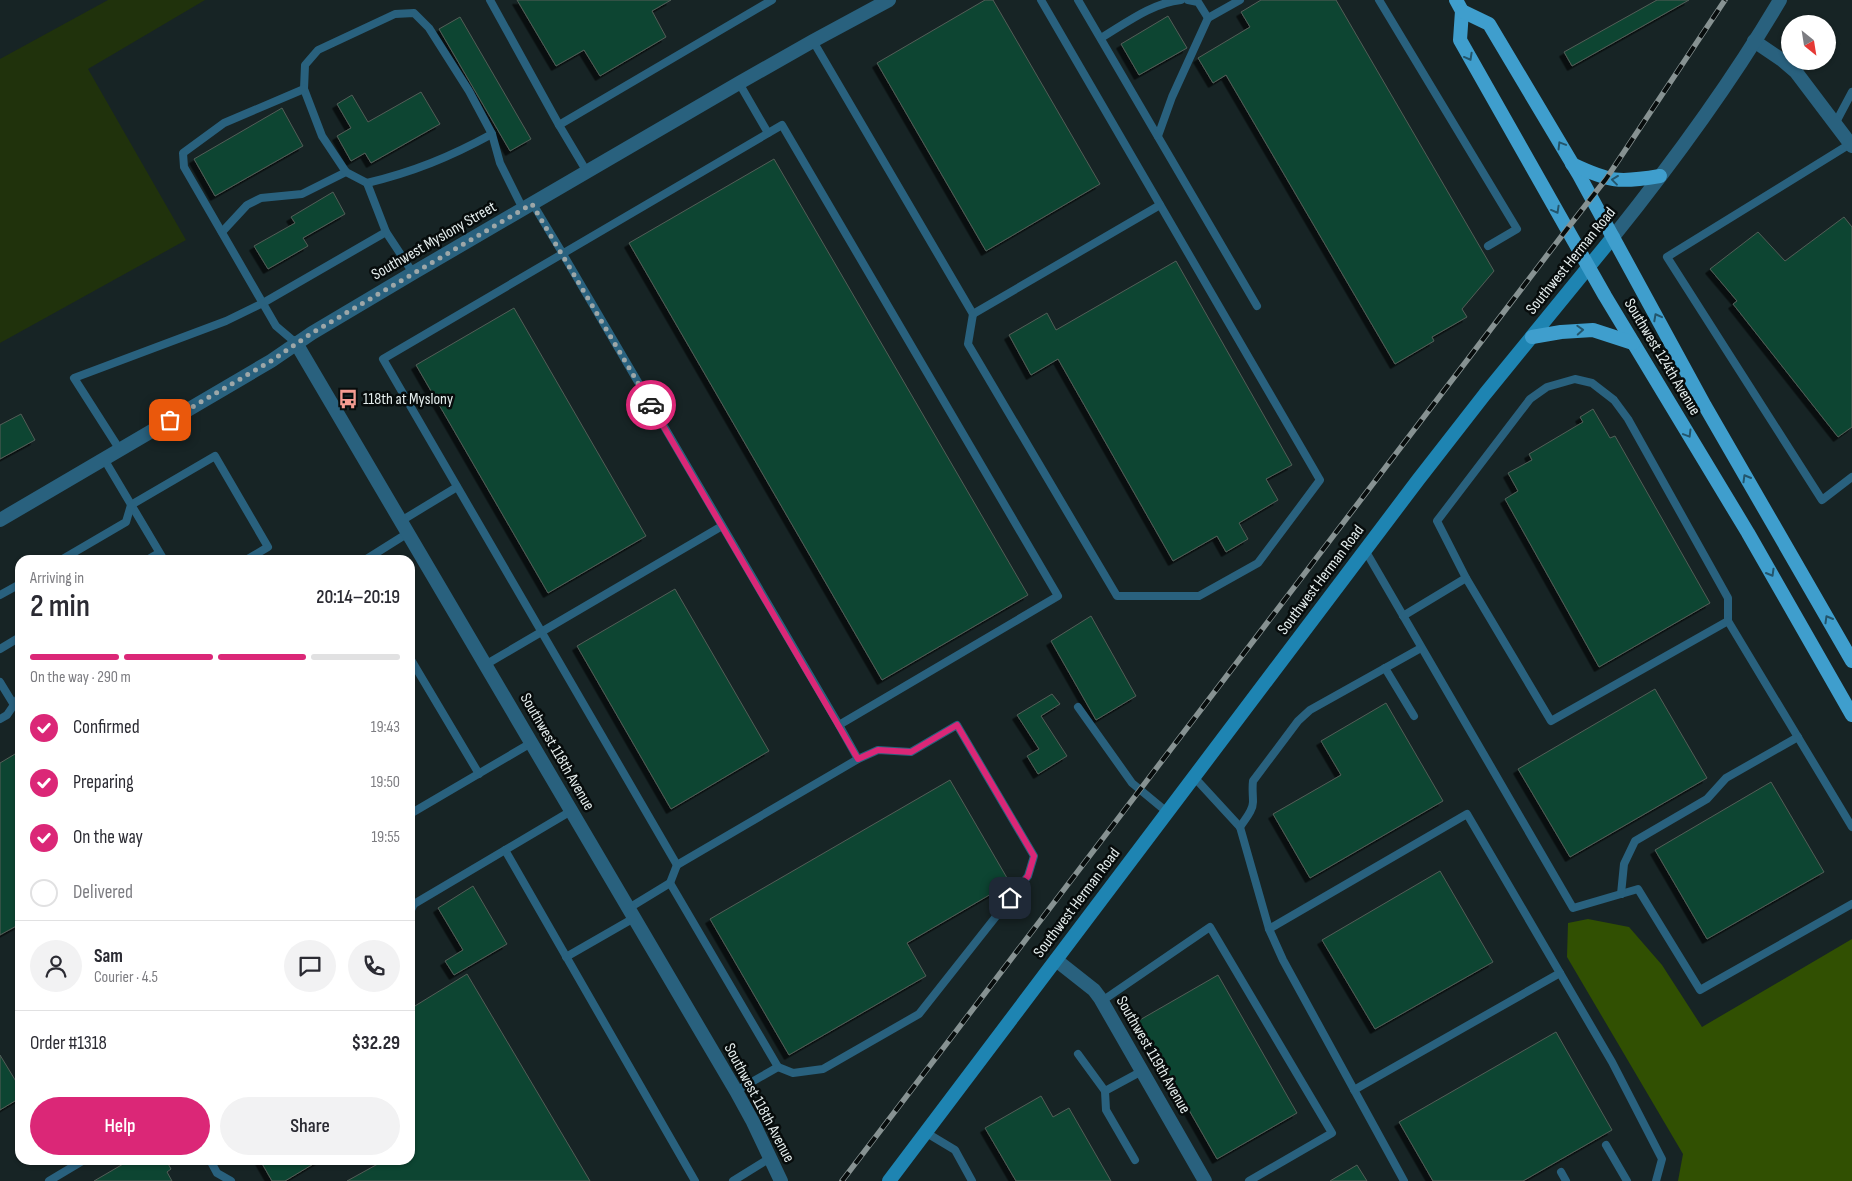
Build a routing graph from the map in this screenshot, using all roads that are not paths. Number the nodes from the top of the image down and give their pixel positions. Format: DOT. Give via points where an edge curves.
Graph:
graph roads {
  1 [pos="490,0"];
  2 [pos="772,0"];
  3 [pos="1041,0"];
  4 [pos="1078,0"];
  5 [pos="1181,0"];
  6 [pos="1188,0"];
  7 [pos="1240,0"];
  8 [pos="1379,0"];
  9 [pos="1780,0"];
  10 [pos="885,1"];
  11 [pos="1459,5"];
  12 [pos="1208,18"];
  13 [pos="1101,38"];
  14 [pos="1754,40"];
  15 [pos="813,41"];
  16 [pos="738,83"];
  17 [pos="304,89"];
  18 [pos="1852,92"];
  19 [pos="1835,124"];
  20 [pos="559,125"];
  21 [pos="768,133"];
  22 [pos="492,134"];
  23 [pos="1158,136"];
  24 [pos="1851,145"];
  25 [pos="1572,163"];
  26 [pos="346,172"];
  27 [pos="587,172"];
  28 [pos="1660,176"];
  29 [pos="367,183"];
  30 [pos="1160,205"];
  31 [pos="528,206"];
  32 [pos="222,232"];
  33 [pos="386,232"];
  34 [pos="1613,237"];
  35 [pos="1488,246"];
  36 [pos="563,254"];
  37 [pos="1589,268"];
  38 [pos="414,273"];
  39 [pos="263,303"];
  40 [pos="1257,306"];
  41 [pos="973,314"];
  42 [pos="1532,337"];
  43 [pos="296,343"];
  44 [pos="1633,343"];
  45 [pos="120,450"];
  46 [pos="104,459"];
  47 [pos="1852,477"];
  48 [pos="457,487"];
  49 [pos="131,505"];
  50 [pos="0,520"];
  51 [pos="722,526"];
  52 [pos="404,527"];
  53 [pos="1365,550"];
  54 [pos="70,555"];
  55 [pos="160,555"];
  56 [pos="254,555"];
  57 [pos="370,555"];
  58 [pos="1466,578"];
  59 [pos="15,587"];
  60 [pos="0,595"];
  61 [pos="1403,616"];
  62 [pos="1728,621"];
  63 [pos="542,632"];
  64 [pos="15,640"];
  65 [pos="1422,648"];
  66 [pos="0,649"];
  67 [pos="1852,661"];
  68 [pos="485,665"];
  69 [pos="415,666"];
  70 [pos="1385,668"];
  71 [pos="0,682"];
  72 [pos="14,705"];
  73 [pos="1078,707"];
  74 [pos="1852,715"];
  75 [pos="1414,716"];
  76 [pos="0,719"];
  77 [pos="839,725"];
  78 [pos="1798,737"];
  79 [pos="532,743"];
  80 [pos="858,759"];
  81 [pos="479,774"];
  82 [pos="1194,777"];
  83 [pos="415,811"];
  84 [pos="571,811"];
  85 [pos="1168,812"];
  86 [pos="1240,826"];
  87 [pos="1852,827"];
  88 [pos="505,850"];
  89 [pos="677,866"];
  90 [pos="670,883"];
  91 [pos="1621,894"];
  92 [pos="415,903"];
  93 [pos="1852,904"];
  94 [pos="631,913"];
  95 [pos="1269,929"];
  96 [pos="566,957"];
  97 [pos="1056,960"];
  98 [pos="1560,973"];
  99 [pos="1102,1001"];
  100 [pos="1078,1054"];
  101 [pos="778,1066"];
  102 [pos="1142,1071"];
  103 [pos="1354,1090"];
  104 [pos="736,1091"];
  105 [pos="1105,1091"];
  106 [pos="925,1132"];
  107 [pos="1606,1145"];
  108 [pos="770,1158"];
  109 [pos="1135,1160"];
  110 [pos="76,1165"];
  111 [pos="213,1165"];
  112 [pos="1561,1172"];
  113 [pos="49,1181"];
  114 [pos="231,1181"];
  115 [pos="695,1181"];
  116 [pos="733,1181"];
  117 [pos="781,1181"];
  118 [pos="888,1181"];
  119 [pos="972,1181"];
  120 [pos="1205,1181"];
  121 [pos="1249,1181"];
  122 [pos="1404,1181"];
  123 [pos="1566,1181"];
  124 [pos="1628,1181"];
  125 [pos="1656,1181"];
  1 -- 20 [label="lane"];
  2 -- 20 [label="lane"];
  3 -- 30 [label="lane"];
  4 -- 13 [label="lane"];
  5 -- 13 [label="lane" via="1168,1"];
  6 -- 12 [label="lane" via="1198,2"];
  7 -- 12 [label="lane"];
  8 -- 35 [label="lane" via="1517,229"];
  9 -- 14 [label="street, Southwest Herman Road"];
  10 -- 15 [label="street, Southwest Myslony Street"];
  25 -- 11 [label="main road, Southwest 124th Avenue, one-way" via="1489,24"];
  11 -- 37 [label="main road, Southwest 124th Avenue, one-way" via="1460,40"];
  12 -- 23 [label="lane"];
  13 -- 23 [label="lane"];
  14 -- 19 [label="street" via="1796,72"];
  14 -- 28 [label="street, Southwest Herman Road"];
  15 -- 16 [label="street, Southwest Myslony Street"];
  15 -- 41 [label="lane"];
  16 -- 21 [label="lane"];
  16 -- 27 [label="street, Southwest Myslony Street"];
  17 -- 22 [label="lane" via="305,65 318,50 395,14 414,14 429,28"];
  17 -- 26 [label="lane" via="322,136"];
  17 -- 32 [label="lane" via="224,123 183,153 184,167"];
  18 -- 19 [label="lane"];
  19 -- 24 [label="street"];
  20 -- 27 [label="lane"];
  21 -- 36 [label="lane"];
  21 -- 77 [label="lane" via="782,125 1058,596"];
  22 -- 29 [label="lane" via="456,154 401,175"];
  22 -- 31 [label="lane" via="500,163"];
  23 -- 40 [label="lane"];
  24 -- 47 [label="lane" via="1667,257 1822,500"];
  28 -- 25 [label="main road, one-way" via="1618,181 1606,179"];
  25 -- 34 [label="main road, Southwest 124th Avenue"];
  26 -- 29 [label="lane"];
  26 -- 32 [label="lane" via="302,194 261,198 247,205"];
  27 -- 31 [label="street, Southwest Myslony Street"];
  28 -- 34 [label="street, Southwest Herman Road"];
  29 -- 33 [label="lane"];
  30 -- 41 [label="lane"];
  30 -- 41 [label="lane" via="1320,480 1258,563 1199,596 1117,596 968,344"];
  31 -- 36 [label="lane"];
  31 -- 38 [label="street, Southwest Myslony Street"];
  32 -- 39 [label="lane"];
  33 -- 38 [label="lane"];
  33 -- 39 [label="lane"];
  34 -- 37 [label="main road, Southwest Herman Road"];
  67 -- 34 [label="main road, Southwest 124th Avenue, one-way" via="1705,406"];
  36 -- 48 [label="lane" via="383,360"];
  36 -- 51 [label="lane"];
  37 -- 42 [label="main road, Southwest Herman Road"];
  37 -- 44 [label="main road, Southwest 124th Avenue"];
  38 -- 43 [label="street, Southwest Myslony Street"];
  39 -- 43 [label="lane" via="276,326"];
  39 -- 45 [label="lane" via="226,321 74,378"];
  42 -- 44 [label="main road, one-way" via="1593,330"];
  42 -- 53 [label="main road, Southwest Herman Road"];
  43 -- 45 [label="street, Southwest Myslony Street"];
  43 -- 52 [label="street, Southwest 118th Avenue"];
  44 -- 74 [label="main road, Southwest 124th Avenue, one-way" via="1748,533"];
  45 -- 46 [label="street, Southwest Myslony Street"];
  46 -- 49 [label="lane"];
  46 -- 50 [label="street, Southwest Myslony Street"];
  48 -- 52 [label="lane"];
  48 -- 63 [label="lane"];
  49 -- 54 [label="lane" via="126,522"];
  49 -- 55 [label="lane"];
  49 -- 56 [label="lane" via="215,456 268,546"];
  51 -- 63 [label="lane"];
  51 -- 77 [label="lane"];
  52 -- 57 [label="lane"];
  52 -- 68 [label="street, Southwest 118th Avenue"];
  53 -- 61 [label="lane"];
  53 -- 82 [label="main road, Southwest Herman Road"];
  58 -- 61 [label="lane"];
  58 -- 62 [label="lane" via="1551,721"];
  58 -- 62 [label="lane" via="1437,521 1530,399 1547,387 1575,379 1592,383 1614,400 1628,419 1728,598"];
  59 -- 60 [label="lane"];
  61 -- 65 [label="lane"];
  62 -- 78 [label="lane"];
  63 -- 68 [label="lane"];
  63 -- 89 [label="lane"];
  64 -- 66 [label="lane"];
  65 -- 70 [label="lane"];
  65 -- 91 [label="lane" via="1574,908"];
  68 -- 79 [label="street, Southwest 118th Avenue"];
  69 -- 81 [label="lane"];
  70 -- 75 [label="lane"];
  70 -- 86 [label="lane" via="1310,710 1298,721 1253,782 1253,803"];
  71 -- 72 [label="lane"];
  72 -- 76 [label="lane"];
  73 -- 85 [label="lane" via="1132,783"];
  77 -- 80 [label="lane"];
  78 -- 87 [label="lane"];
  78 -- 91 [label="lane" via="1726,778 1707,799 1635,841 1624,864"];
  79 -- 81 [label="lane"];
  79 -- 84 [label="street, Southwest 118th Avenue"];
  80 -- 89 [label="lane"];
  80 -- 101 [label="lane" via="878,750 911,752 957,725 1034,856 1028,876 919,1014 824,1069 793,1073"];
  81 -- 83 [label="lane"];
  82 -- 85 [label="main road, Southwest Herman Road"];
  82 -- 86 [label="lane"];
  84 -- 88 [label="lane"];
  84 -- 94 [label="street, Southwest 118th Avenue"];
  85 -- 97 [label="main road, Southwest Herman Road"];
  86 -- 95 [label="lane"];
  88 -- 92 [label="lane"];
  88 -- 96 [label="lane"];
  89 -- 90 [label="lane"];
  90 -- 94 [label="lane"];
  90 -- 101 [label="lane"];
  91 -- 93 [label="lane" via="1638,889 1700,990"];
  94 -- 96 [label="lane"];
  94 -- 104 [label="street, Southwest 118th Avenue"];
  95 -- 98 [label="lane" via="1467,814"];
  95 -- 103 [label="lane"];
  96 -- 115 [label="lane"];
  97 -- 99 [label="street, Southwest 119th Avenue" via="1094,990"];
  97 -- 106 [label="main road, Southwest Herman Road"];
  98 -- 103 [label="lane"];
  98 -- 125 [label="lane" via="1612,1062 1662,1159"];
  99 -- 102 [label="street, Southwest 119th Avenue"];
  99 -- 121 [label="lane" via="1210,927 1332,1133"];
  100 -- 105 [label="lane"];
  101 -- 104 [label="lane"];
  102 -- 105 [label="lane"];
  102 -- 120 [label="street, Southwest 119th Avenue"];
  103 -- 122 [label="lane"];
  104 -- 108 [label="street, Southwest 118th Avenue"];
  105 -- 109 [label="lane" via="1106,1110"];
  106 -- 118 [label="main road, Southwest Herman Road"];
  106 -- 119 [label="lane" via="955,1150"];
  107 -- 124 [label="lane"];
  108 -- 116 [label="lane"];
  108 -- 117 [label="street, Southwest 118th Avenue"];
  110 -- 113 [label="lane"];
  111 -- 114 [label="lane" via="217,1173"];
  112 -- 123 [label="lane"];
}
